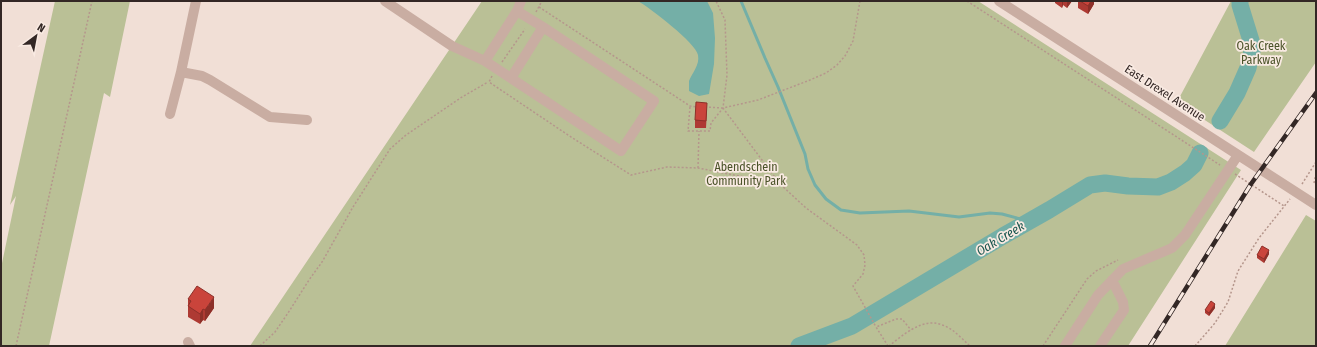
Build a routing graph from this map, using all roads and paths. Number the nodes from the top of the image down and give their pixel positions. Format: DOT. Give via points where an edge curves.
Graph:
graph roads {
  1 [pos="92,1"];
  2 [pos="196,1"];
  3 [pos="385,1"];
  4 [pos="521,1"];
  5 [pos="542,1"];
  6 [pos="716,1"];
  7 [pos="860,1"];
  8 [pos="967,1"];
  9 [pos="999,1"];
  10 [pos="538,7"];
  11 [pos="517,12"];
  12 [pos="534,16"];
  13 [pos="543,27"];
  14 [pos="485,61"];
  15 [pos="181,72"];
  16 [pos="511,78"];
  17 [pos="488,82"];
  18 [pos="690,106"];
  19 [pos="723,108"];
  20 [pos="170,114"];
  21 [pos="307,120"];
  22 [pos="700,131"];
  23 [pos="1238,155"];
  24 [pos="698,168"];
  25 [pos="1228,170"];
  26 [pos="1316,174"];
  27 [pos="1314,183"];
  28 [pos="1316,205"];
  29 [pos="1112,280"];
  30 [pos="876,328"];
  31 [pos="911,330"];
  32 [pos="16,346"];
  33 [pos="260,346"];
  34 [pos="888,346"];
  35 [pos="970,346"];
  36 [pos="1065,346"];
  37 [pos="1100,346"];
  38 [pos="1194,346"];
  1 -- 32 [label="path"];
  2 -- 15 [label="street"];
  3 -- 14 [label="street" via="452,46"];
  4 -- 11 [label="street"];
  5 -- 10 [label="path"];
  6 -- 19 [label="path" via="725,20 727,75"];
  7 -- 19 [label="path" via="853,41 837,65 826,73 758,100"];
  8 -- 25 [label="path"];
  9 -- 23 [label="street, East Drexel Avenue"];
  10 -- 12 [label="path"];
  10 -- 18 [label="path"];
  11 -- 13 [label="street"];
  11 -- 14 [label="street"];
  13 -- 16 [label="street"];
  13 -- 16 [label="street" via="654,101 621,151"];
  14 -- 16 [label="street"];
  15 -- 20 [label="street"];
  15 -- 21 [label="street" via="210,80 270,117"];
  17 -- 33 [label="path" via="406,135 390,149 322,262 275,332"];
  18 -- 19 [label="path"];
  18 -- 22 [label="path" via="688,130"];
  19 -- 22 [label="path" via="711,123 710,131"];
  19 -- 30 [label="path" via="780,184 806,208 857,245 864,255 865,265 862,274 853,286"];
  22 -- 24 [label="path"];
  23 -- 25 [label="street"];
  23 -- 28 [label="street, East Drexel Avenue"];
  25 -- 29 [label="street" via="1185,235 1172,248 1123,269"];
  25 -- 38 [label="path" via="1284,206 1238,271 1228,302 1215,323"];
  26 -- 27 [label="path"];
  29 -- 36 [label="street" via="1098,295"];
  29 -- 37 [label="street" via="1123,302 1124,310"];
  30 -- 31 [label="path" via="902,319"];
  30 -- 34 [label="path"];
  31 -- 34 [label="path"];
  31 -- 35 [label="path" via="927,323 942,324"];
}
